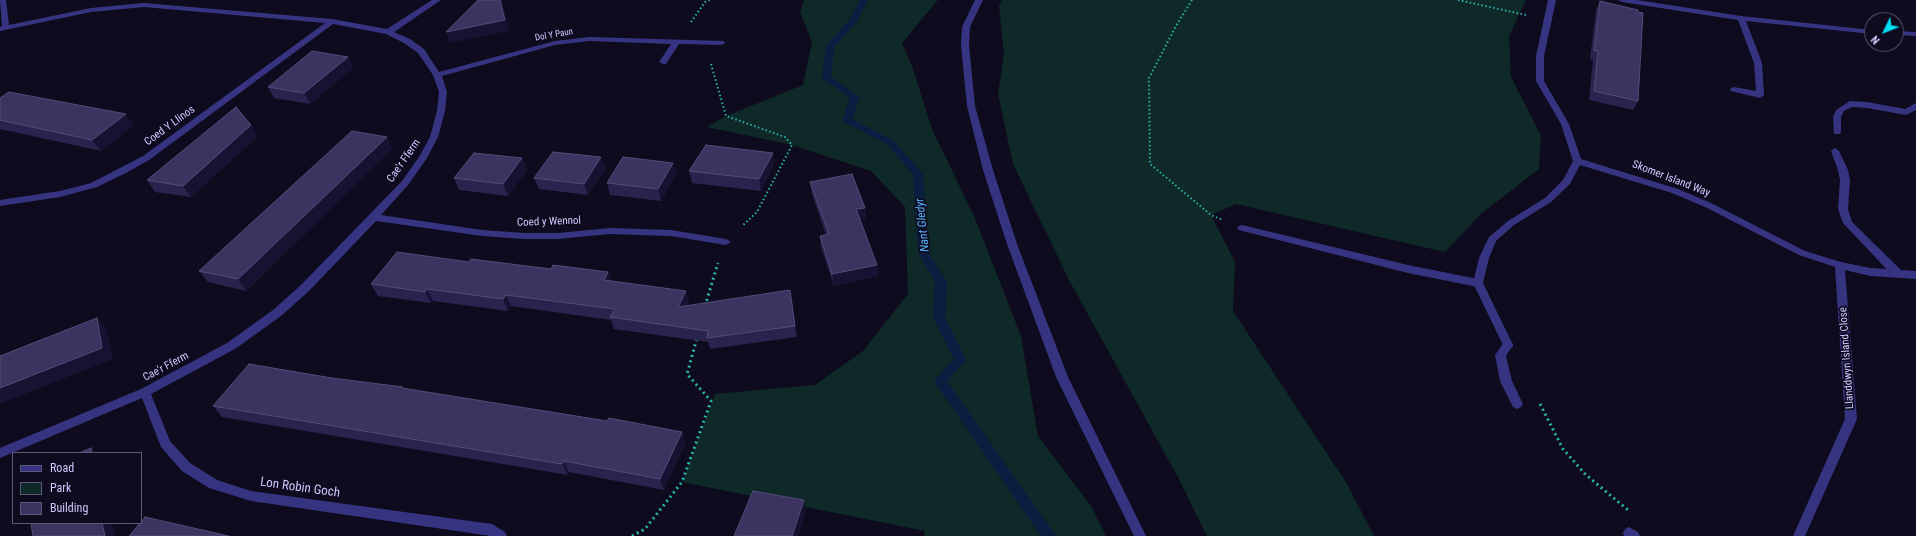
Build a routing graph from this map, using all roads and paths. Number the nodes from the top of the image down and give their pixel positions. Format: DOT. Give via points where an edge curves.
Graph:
graph roads {
  1 [pos="2,0"];
  2 [pos="200,0"];
  3 [pos="437,0"];
  4 [pos="979,0"];
  5 [pos="1192,0"];
  6 [pos="1458,0"];
  7 [pos="1552,0"];
  8 [pos="1622,0"];
  9 [pos="191,8"];
  10 [pos="1741,18"];
  11 [pos="1548,20"];
  12 [pos="332,21"];
  13 [pos="3,28"];
  14 [pos="1864,31"];
  15 [pos="388,32"];
  16 [pos="1904,33"];
  17 [pos="1916,34"];
  18 [pos="677,41"];
  19 [pos="704,42"];
  20 [pos="721,43"];
  21 [pos="663,62"];
  22 [pos="437,75"];
  23 [pos="1734,89"];
  24 [pos="1916,106"];
  25 [pos="1837,132"];
  26 [pos="1835,151"];
  27 [pos="1577,161"];
  28 [pos="0,203"];
  29 [pos="374,217"];
  30 [pos="1242,228"];
  31 [pos="726,242"];
  32 [pos="1840,265"];
  33 [pos="1898,274"];
  34 [pos="1916,275"];
  35 [pos="1478,283"];
  36 [pos="703,313"];
  37 [pos="697,336"];
  38 [pos="145,392"];
  39 [pos="1538,399"];
  40 [pos="1517,404"];
  41 [pos="0,453"];
  42 [pos="1632,534"];
  43 [pos="500,536"];
  44 [pos="632,536"];
  45 [pos="1140,536"];
  46 [pos="1799,536"];
  1 -- 13 [label="street"];
  2 -- 9 [label="street"];
  3 -- 15 [label="street"];
  4 -- 45 [label="street" via="966,27 965,45 971,106 988,170 1012,244 1062,377"];
  5 -- 30 [label="path" via="1149,78 1150,164 1211,215"];
  6 -- 11 [label="path"];
  7 -- 11 [label="street"];
  8 -- 10 [label="street"];
  9 -- 12 [label="street, Cae'r Fferm"];
  9 -- 13 [label="street, Cae'r Fferm" via="144,5 115,7 54,16"];
  10 -- 14 [label="street"];
  10 -- 23 [label="street" via="1758,63 1760,95"];
  11 -- 27 [label="street" via="1540,56 1540,81 1565,124"];
  12 -- 15 [label="street, Cae'r Fferm"];
  12 -- 28 [label="street, Coed Y Llinos" via="146,158 123,171 94,185 60,194"];
  15 -- 22 [label="street, Cae'r Fferm" via="421,51"];
  16 -- 17 [label="street"];
  18 -- 19 [label="street, Dol Y Paun"];
  18 -- 21 [label="street"];
  18 -- 22 [label="street, Dol Y Paun" via="589,39 555,44"];
  19 -- 20 [label="street, Dol Y Paun"];
  19 -- 31 [label="path" via="726,116 785,137 792,145 756,212"];
  22 -- 29 [label="street, Cae'r Fferm" via="443,92 434,137 405,183"];
  24 -- 25 [label="street" via="1906,112 1850,104 1840,110 1837,117"];
  26 -- 33 [label="street" via="1845,180 1843,209 1848,223"];
  27 -- 32 [label="street, Skomer Island Way" via="1620,173 1708,205 1802,253"];
  27 -- 35 [label="street" via="1567,182 1548,200 1511,223 1492,239"];
  29 -- 31 [label="street, Coed y Wennol" via="482,233 552,236 610,231 648,232"];
  29 -- 38 [label="street, Cae'r Fferm" via="277,313 231,346"];
  30 -- 35 [label="street" via="1408,269"];
  31 -- 36 [label="path"];
  32 -- 33 [label="street, Skomer Island Way" via="1870,272"];
  32 -- 46 [label="street, Llanddwyn Island Close" via="1851,419"];
  33 -- 34 [label="street, Skomer Island Way"];
  35 -- 40 [label="street" via="1508,345 1500,355 1506,381"];
  37 -- 44 [label="path" via="687,374 711,401 682,482 645,529"];
  38 -- 41 [label="street, Cae'r Fferm"];
  38 -- 43 [label="street, Lon Robin Goch" via="165,444 186,467 213,484 251,496 492,530"];
  39 -- 42 [label="path" via="1563,449 1585,474 1638,519"];
}
